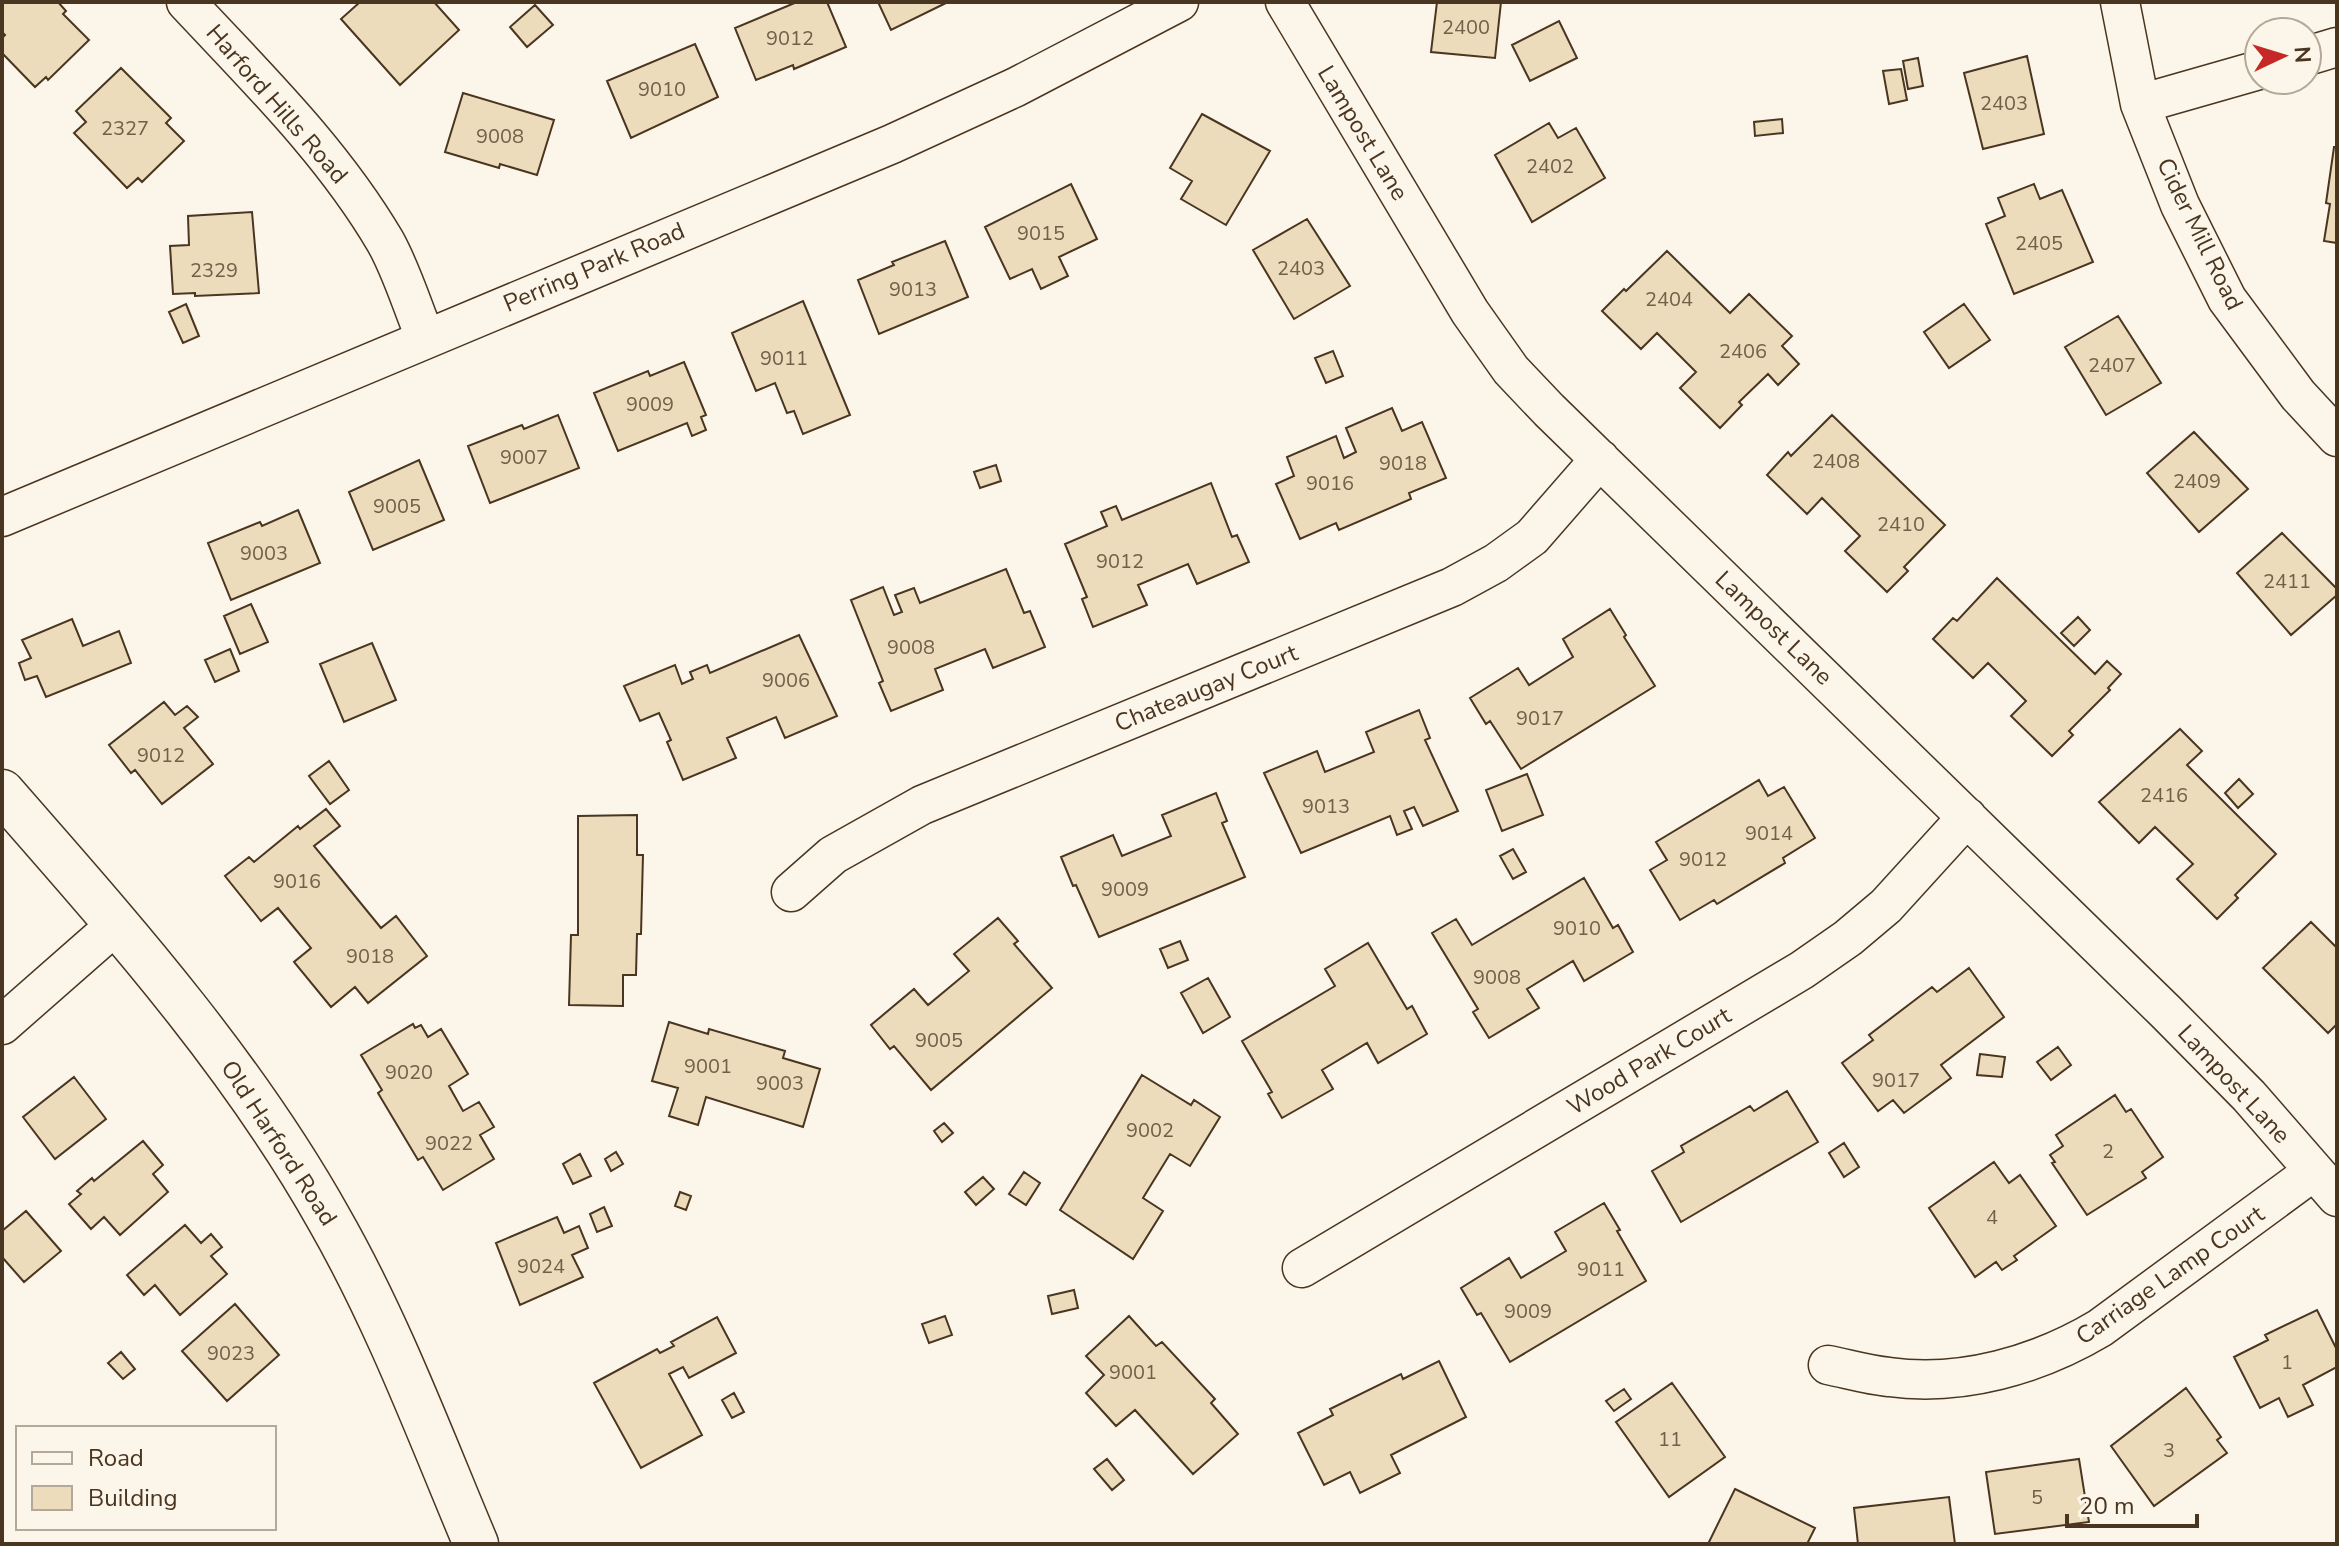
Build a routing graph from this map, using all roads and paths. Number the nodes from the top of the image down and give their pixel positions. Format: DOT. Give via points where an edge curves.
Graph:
graph roads {
  1 [pos="186,2"];
  2 [pos="1179,2"];
  3 [pos="1285,2"];
  4 [pos="2120,2"];
  5 [pos="2243,75"];
  6 [pos="2140,104"];
  7 [pos="425,337"];
  8 [pos="2337,437"];
  9 [pos="1600,459"];
  10 [pos="2,517"];
  11 [pos="2,792"];
  12 [pos="1967,817"];
  13 [pos="791,892"];
  14 [pos="117,924"];
  15 [pos="2,1025"];
  16 [pos="2326,1184"];
  17 [pos="1302,1268"];
  18 [pos="1828,1365"];
  19 [pos="476,1544"];
  1 -- 7 [label="street, Harford Hills Road" via="309,133 350,186 387,244"];
  2 -- 7 [label="street, Perring Park Road" via="892,144"];
  3 -- 9 [label="street, Lampost Lane" via="1470,312 1511,370"];
  4 -- 6 [label="street, Cider Mill Road"];
  5 -- 6 [label="street"];
  6 -- 8 [label="street, Cider Mill Road" via="2180,205 2227,299 2298,395"];
  7 -- 10 [label="street, Perring Park Road"];
  9 -- 12 [label="street, Lampost Lane"];
  9 -- 13 [label="street, Chateaugay Court" via="1532,537 1452,587 922,805 833,855"];
  11 -- 14 [label="street, Old Harford Road"];
  12 -- 16 [label="street, Lampost Lane" via="2177,1022"];
  12 -- 17 [label="street, Wood Park Court" via="1886,906 1802,970"];
  14 -- 15 [label="street"];
  14 -- 19 [label="street, Old Harford Road" via="215,1045 330,1219 378,1314"];
  16 -- 18 [label="street, Carriage Lamp Court" via="2100,1328 2019,1366 1945,1378 1890,1378"];
}
